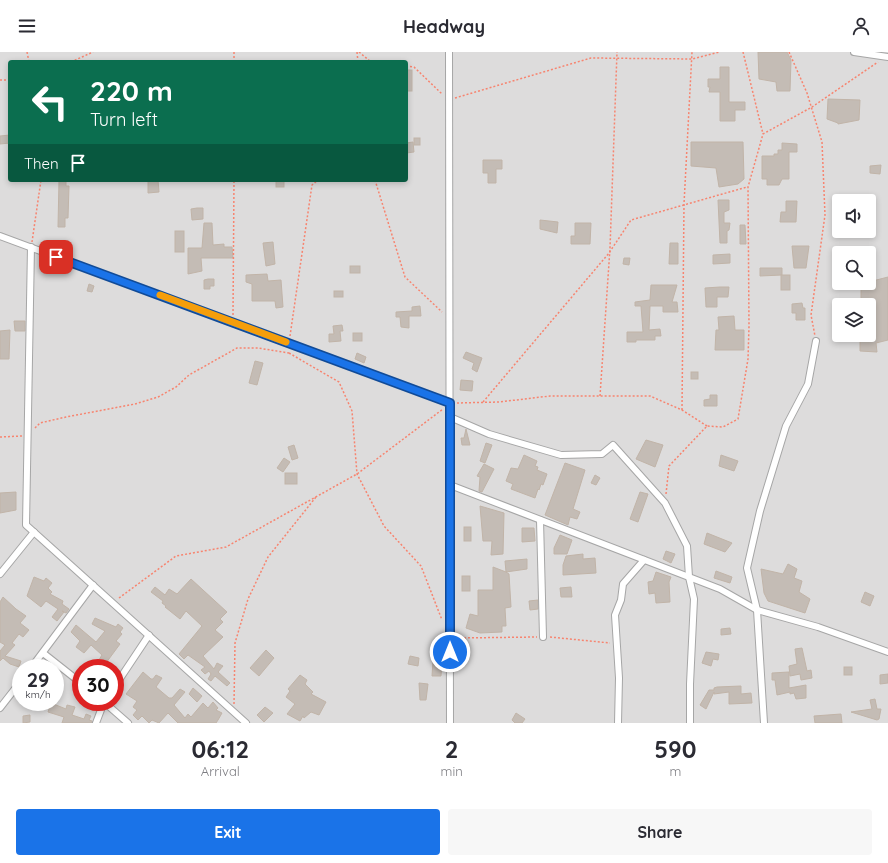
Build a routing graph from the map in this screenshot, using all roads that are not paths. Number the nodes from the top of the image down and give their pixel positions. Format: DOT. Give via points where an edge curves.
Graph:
graph roads {
  1 [pos="448,52"];
  2 [pos="854,52"];
  3 [pos="887,55"];
  4 [pos="0,236"];
  5 [pos="31,247"];
  6 [pos="816,341"];
  7 [pos="450,403"];
  8 [pos="450,417"];
  9 [pos="450,485"];
  10 [pos="540,520"];
  11 [pos="34,532"];
  12 [pos="644,560"];
  13 [pos="0,574"];
  14 [pos="689,577"];
  15 [pos="93,585"];
  16 [pos="757,610"];
  17 [pos="149,635"];
  18 [pos="543,637"];
  19 [pos="888,652"];
  20 [pos="43,653"];
  21 [pos="38,659"];
  22 [pos="124,672"];
  23 [pos="72,676"];
  24 [pos="12,693"];
  25 [pos="0,708"];
  26 [pos="101,711"];
  27 [pos="114,711"];
  28 [pos="96,723"];
  29 [pos="128,723"];
  30 [pos="246,723"];
  31 [pos="450,723"];
  32 [pos="618,723"];
  33 [pos="690,723"];
  34 [pos="764,723"];
  1 -- 7 [label="street"];
  2 -- 3 [label="street"];
  4 -- 5 [label="street"];
  5 -- 7 [label="street"];
  5 -- 11 [label="street" via="26,525"];
  6 -- 16 [label="street" via="808,384 786,426 760,511 747,568"];
  7 -- 8 [label="street"];
  8 -- 9 [label="street"];
  8 -- 14 [label="street" via="489,434 561,455 602,454 613,445 665,504 688,546"];
  9 -- 10 [label="street"];
  9 -- 31 [label="street"];
  10 -- 12 [label="street"];
  10 -- 18 [label="street"];
  11 -- 13 [label="street"];
  11 -- 15 [label="street"];
  12 -- 14 [label="street"];
  12 -- 32 [label="street" via="623,584 621,600 615,615 619,678"];
  14 -- 16 [label="street" via="720,589"];
  14 -- 33 [label="street" via="694,599"];
  15 -- 17 [label="street"];
  15 -- 20 [label="street"];
  16 -- 19 [label="street" via="818,627"];
  16 -- 34 [label="street"];
  17 -- 22 [label="street"];
  17 -- 30 [label="street"];
  20 -- 21 [label="street"];
  20 -- 23 [label="street"];
  24 -- 25 [label="street"];
  26 -- 28 [label="street"];
  27 -- 29 [label="street"];
}
